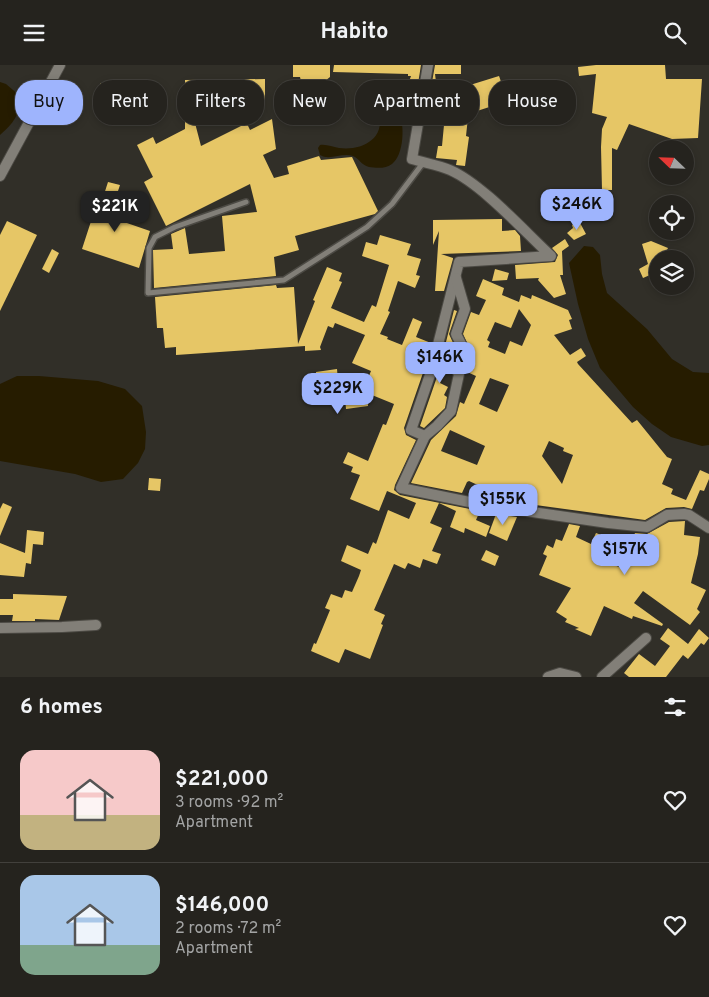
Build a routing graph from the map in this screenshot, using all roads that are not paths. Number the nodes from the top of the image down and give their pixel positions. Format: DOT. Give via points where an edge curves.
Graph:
graph roads {
  1 [pos="60,65"];
  2 [pos="428,65"];
  3 [pos="424,163"];
  4 [pos="0,176"];
  5 [pos="246,202"];
  6 [pos="455,277"];
  7 [pos="425,436"];
  8 [pos="709,528"];
  9 [pos="96,625"];
  10 [pos="0,628"];
  11 [pos="646,638"];
  12 [pos="548,677"];
  13 [pos="576,677"];
  14 [pos="602,677"];
  1 -- 4 [label="street"];
  2 -- 3 [label="street" via="412,159"];
  3 -- 5 [label="lane" via="392,204 367,227 284,280 148,293 149,248 155,237 174,227"];
  3 -- 6 [label="street" via="465,178 551,256 459,261"];
  6 -- 7 [label="street" via="431,372 411,430"];
  6 -- 7 [label="street" via="465,309 456,334 462,346 455,368 459,375 450,411"];
  7 -- 8 [label="street" via="401,488 484,505 647,527 667,515 684,514"];
  9 -- 10 [label="street"];
  11 -- 14 [label="street"];
  12 -- 13 [label="street" via="560,673"];
}
